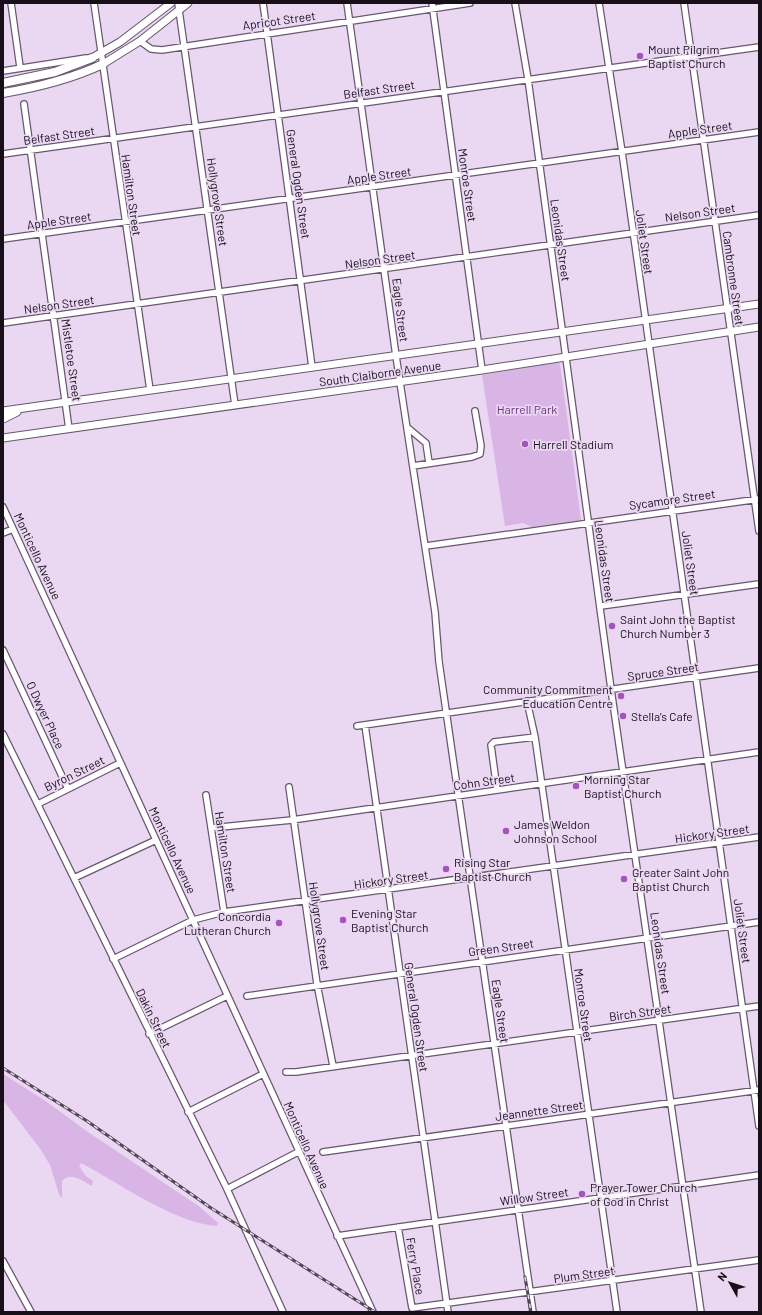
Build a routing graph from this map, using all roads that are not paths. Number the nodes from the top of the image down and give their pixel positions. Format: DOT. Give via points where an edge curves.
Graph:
graph roads {
  1 [pos="11,3"];
  2 [pos="94,3"];
  3 [pos="170,3"];
  4 [pos="188,3"];
  5 [pos="263,3"];
  6 [pos="347,3"];
  7 [pos="470,3"];
  8 [pos="515,3"];
  9 [pos="599,3"];
  10 [pos="684,3"];
  11 [pos="433,6"];
  12 [pos="179,7"];
  13 [pos="350,21"];
  14 [pos="266,33"];
  15 [pos="140,41"];
  16 [pos="185,45"];
  17 [pos="759,47"];
  18 [pos="102,52"];
  19 [pos="692,57"];
  20 [pos="92,58"];
  21 [pos="103,64"];
  22 [pos="20,67"];
  23 [pos="608,68"];
  24 [pos="3,70"];
  25 [pos="528,79"];
  26 [pos="3,83"];
  27 [pos="445,91"];
  28 [pos="3,93"];
  29 [pos="361,103"];
  30 [pos="24,104"];
  31 [pos="278,115"];
  32 [pos="196,126"];
  33 [pos="759,132"];
  34 [pos="113,138"];
  35 [pos="703,140"];
  36 [pos="31,150"];
  37 [pos="622,152"];
  38 [pos="3,154"];
  39 [pos="539,164"];
  40 [pos="456,175"];
  41 [pos="373,188"];
  42 [pos="290,199"];
  43 [pos="208,211"];
  44 [pos="759,215"];
  45 [pos="125,222"];
  46 [pos="715,222"];
  47 [pos="632,232"];
  48 [pos="42,234"];
  49 [pos="3,239"];
  50 [pos="550,246"];
  51 [pos="467,257"];
  52 [pos="385,269"];
  53 [pos="302,281"];
  54 [pos="219,293"];
  55 [pos="137,304"];
  56 [pos="759,304"];
  57 [pos="727,308"];
  58 [pos="54,316"];
  59 [pos="645,320"];
  60 [pos="3,323"];
  61 [pos="759,327"];
  62 [pos="562,332"];
  63 [pos="731,332"];
  64 [pos="479,344"];
  65 [pos="648,344"];
  66 [pos="396,356"];
  67 [pos="565,356"];
  68 [pos="312,367"];
  69 [pos="482,370"];
  70 [pos="232,379"];
  71 [pos="400,382"];
  72 [pos="150,390"];
  73 [pos="67,402"];
  74 [pos="235,405"];
  75 [pos="22,409"];
  76 [pos="476,411"];
  77 [pos="3,412"];
  78 [pos="3,419"];
  79 [pos="408,428"];
  80 [pos="69,429"];
  81 [pos="3,438"];
  82 [pos="429,464"];
  83 [pos="413,466"];
  84 [pos="757,499"];
  85 [pos="3,507"];
  86 [pos="672,510"];
  87 [pos="588,523"];
  88 [pos="13,529"];
  89 [pos="759,531"];
  90 [pos="3,533"];
  91 [pos="426,546"];
  92 [pos="759,584"];
  93 [pos="684,594"];
  94 [pos="601,606"];
  95 [pos="3,650"];
  96 [pos="759,668"];
  97 [pos="696,677"];
  98 [pos="611,689"];
  99 [pos="527,701"];
  100 [pos="447,713"];
  101 [pos="365,725"];
  102 [pos="357,726"];
  103 [pos="3,734"];
  104 [pos="535,737"];
  105 [pos="759,752"];
  106 [pos="707,759"];
  107 [pos="120,763"];
  108 [pos="624,771"];
  109 [pos="541,783"];
  110 [pos="289,787"];
  111 [pos="68,789"];
  112 [pos="497,790"];
  113 [pos="206,795"];
  114 [pos="460,795"];
  115 [pos="38,804"];
  116 [pos="377,807"];
  117 [pos="292,820"];
  118 [pos="211,828"];
  119 [pos="759,837"];
  120 [pos="156,840"];
  121 [pos="719,843"];
  122 [pos="636,855"];
  123 [pos="553,867"];
  124 [pos="74,878"];
  125 [pos="471,879"];
  126 [pos="389,890"];
  127 [pos="306,901"];
  128 [pos="224,912"];
  129 [pos="193,920"];
  130 [pos="759,922"];
  131 [pos="731,926"];
  132 [pos="648,938"];
  133 [pos="565,949"];
  134 [pos="113,959"];
  135 [pos="483,961"];
  136 [pos="400,972"];
  137 [pos="318,984"];
  138 [pos="227,996"];
  139 [pos="247,996"];
  140 [pos="759,1006"];
  141 [pos="742,1008"];
  142 [pos="659,1020"];
  143 [pos="576,1032"];
  144 [pos="149,1034"];
  145 [pos="494,1044"];
  146 [pos="412,1055"];
  147 [pos="333,1066"];
  148 [pos="286,1072"];
  149 [pos="263,1074"];
  150 [pos="756,1091"];
  151 [pos="671,1103"];
  152 [pos="188,1112"];
  153 [pos="588,1115"];
  154 [pos="506,1126"];
  155 [pos="759,1126"];
  156 [pos="423,1138"];
  157 [pos="298,1152"];
  158 [pos="323,1152"];
  159 [pos="759,1175"];
  160 [pos="683,1186"];
  161 [pos="226,1189"];
  162 [pos="600,1198"];
  163 [pos="518,1210"];
  164 [pos="435,1222"];
  165 [pos="398,1227"];
  166 [pos="337,1236"];
  167 [pos="759,1260"];
  168 [pos="3,1261"];
  169 [pos="695,1269"];
  170 [pos="612,1281"];
  171 [pos="530,1292"];
  172 [pos="446,1304"];
  173 [pos="412,1308"];
  174 [pos="370,1311"];
  175 [pos="31,1312"];
  176 [pos="283,1312"];
  177 [pos="448,1312"];
  178 [pos="533,1312"];
  179 [pos="616,1312"];
  180 [pos="701,1312"];
  1 -- 22 [label="street"];
  2 -- 18 [label="street, Hamilton Street"];
  3 -- 18 [label="main road" via="139,28"];
  4 -- 12 [label="main road"];
  5 -- 14 [label="street, General Ogden Street"];
  6 -- 13 [label="street, Eagle Street"];
  7 -- 11 [label="street, Apricot Street"];
  8 -- 25 [label="street, Leonidas Street"];
  9 -- 23 [label="street, Joliet Street"];
  10 -- 19 [label="street, Cambronne Street"];
  11 -- 13 [label="street, Apricot Street"];
  11 -- 27 [label="street, Monroe Street"];
  12 -- 15 [label="main road"];
  12 -- 16 [label="street, Hollygrove Street"];
  13 -- 14 [label="street, Apricot Street"];
  13 -- 29 [label="street, Eagle Street"];
  14 -- 16 [label="street, Apricot Street"];
  14 -- 31 [label="street, General Ogden Street"];
  15 -- 16 [label="street, Apricot Street" via="156,50"];
  15 -- 21 [label="main road"];
  16 -- 32 [label="street, Hollygrove Street"];
  17 -- 19 [label="street, Belfast Street"];
  18 -- 20 [label="main road"];
  18 -- 21 [label="street, Hamilton Street"];
  19 -- 23 [label="street, Belfast Street"];
  19 -- 35 [label="street, Cambronne Street"];
  20 -- 22 [label="street"];
  20 -- 26 [label="highway" via="54,72"];
  21 -- 28 [label="highway" via="49,85"];
  21 -- 34 [label="street, Hamilton Street"];
  22 -- 24 [label="street"];
  23 -- 25 [label="street, Belfast Street"];
  23 -- 37 [label="street, Joliet Street"];
  25 -- 27 [label="street, Belfast Street"];
  25 -- 39 [label="street, Leonidas Street"];
  27 -- 29 [label="street, Belfast Street"];
  27 -- 40 [label="street, Monroe Street"];
  29 -- 31 [label="street, Belfast Street"];
  29 -- 41 [label="street, Eagle Street"];
  30 -- 36 [label="street, Mistletoe Street"];
  31 -- 32 [label="street, Belfast Street"];
  31 -- 42 [label="street, General Ogden Street"];
  32 -- 34 [label="street, Belfast Street"];
  32 -- 43 [label="street, Hollygrove Street"];
  33 -- 35 [label="street, Apple Street"];
  34 -- 36 [label="street, Belfast Street"];
  34 -- 45 [label="street, Hamilton Street"];
  35 -- 37 [label="street, Apple Street"];
  35 -- 46 [label="street, Cambronne Street"];
  36 -- 38 [label="street, Belfast Street"];
  36 -- 48 [label="street, Mistletoe Street"];
  37 -- 39 [label="street, Apple Street"];
  37 -- 47 [label="street, Joliet Street"];
  39 -- 40 [label="street, Apple Street"];
  39 -- 50 [label="street, Leonidas Street"];
  40 -- 41 [label="street, Apple Street"];
  40 -- 51 [label="street, Monroe Street"];
  41 -- 42 [label="street, Apple Street"];
  41 -- 52 [label="street, Eagle Street"];
  42 -- 43 [label="street, Apple Street"];
  42 -- 53 [label="street, General Ogden Street"];
  43 -- 45 [label="street, Apple Street"];
  43 -- 54 [label="street, Hollygrove Street"];
  44 -- 46 [label="street, Nelson Street"];
  45 -- 48 [label="street, Apple Street"];
  45 -- 55 [label="street, Hamilton Street"];
  46 -- 47 [label="street, Nelson Street"];
  46 -- 57 [label="street, Cambronne Street"];
  47 -- 50 [label="street, Nelson Street"];
  47 -- 59 [label="street, Joliet Street"];
  48 -- 49 [label="street, Apple Street"];
  48 -- 58 [label="street, Mistletoe Street"];
  50 -- 51 [label="street, Nelson Street"];
  50 -- 62 [label="street, Leonidas Street"];
  51 -- 52 [label="street, Nelson Street"];
  51 -- 64 [label="street, Monroe Street"];
  52 -- 53 [label="street, Nelson Street"];
  52 -- 66 [label="street, Eagle Street"];
  53 -- 54 [label="street, Nelson Street"];
  53 -- 68 [label="street, General Ogden Street"];
  54 -- 55 [label="street, Nelson Street"];
  54 -- 70 [label="street, Hollygrove Street"];
  55 -- 58 [label="street, Nelson Street"];
  55 -- 72 [label="street, Hamilton Street"];
  56 -- 57 [label="main road, South Claiborne Avenue"];
  57 -- 59 [label="main road, South Claiborne Avenue"];
  57 -- 63 [label="street, Cambronne Street"];
  58 -- 60 [label="street, Nelson Street"];
  58 -- 73 [label="street, Mistletoe Street"];
  59 -- 62 [label="main road, South Claiborne Avenue"];
  59 -- 65 [label="street, Joliet Street"];
  61 -- 63 [label="main road, South Claiborne Avenue"];
  62 -- 64 [label="main road, South Claiborne Avenue"];
  62 -- 67 [label="street, Leonidas Street"];
  63 -- 65 [label="main road, South Claiborne Avenue"];
  63 -- 84 [label="street, Cambronne Street"];
  64 -- 66 [label="main road, South Claiborne Avenue"];
  64 -- 69 [label="street, Monroe Street"];
  65 -- 67 [label="main road, South Claiborne Avenue"];
  65 -- 86 [label="street, Joliet Street"];
  66 -- 68 [label="main road, South Claiborne Avenue"];
  66 -- 71 [label="street, Eagle Street"];
  67 -- 69 [label="main road, South Claiborne Avenue"];
  67 -- 87 [label="street, Leonidas Street"];
  68 -- 70 [label="main road, South Claiborne Avenue"];
  69 -- 71 [label="main road, South Claiborne Avenue"];
  70 -- 72 [label="main road, South Claiborne Avenue"];
  70 -- 74 [label="street, Hollygrove Street"];
  71 -- 74 [label="main road, South Claiborne Avenue"];
  71 -- 79 [label="street, Eagle Street"];
  72 -- 73 [label="main road, South Claiborne Avenue"];
  73 -- 75 [label="main road, South Claiborne Avenue"];
  73 -- 80 [label="street, Mistletoe Street"];
  74 -- 80 [label="main road, South Claiborne Avenue"];
  75 -- 77 [label="main road, South Claiborne Avenue"];
  75 -- 78 [label="main road"];
  76 -- 82 [label="street" via="480,454"];
  79 -- 82 [label="street" via="426,443"];
  79 -- 83 [label="street, Eagle Street"];
  80 -- 81 [label="main road, South Claiborne Avenue"];
  82 -- 83 [label="street"];
  83 -- 91 [label="street, Eagle Street"];
  84 -- 86 [label="street, Sycamore Street"];
  84 -- 89 [label="street, Cambronne Street"];
  85 -- 88 [label="street, Monticello Avenue"];
  86 -- 87 [label="street, Sycamore Street"];
  86 -- 93 [label="street, Joliet Street"];
  87 -- 91 [label="street, Sycamore Street"];
  87 -- 94 [label="street, Leonidas Street"];
  88 -- 90 [label="street"];
  88 -- 107 [label="street, Monticello Avenue"];
  91 -- 100 [label="street, Eagle Street"];
  92 -- 93 [label="street"];
  93 -- 94 [label="street"];
  93 -- 97 [label="street, Joliet Street"];
  94 -- 98 [label="street, Leonidas Street"];
  95 -- 111 [label="street, O Dwyer Place"];
  96 -- 97 [label="street, Spruce Street"];
  97 -- 98 [label="street, Spruce Street"];
  97 -- 106 [label="street, Joliet Street"];
  98 -- 99 [label="street, Spruce Street"];
  98 -- 108 [label="street, Leonidas Street"];
  99 -- 100 [label="street, Spruce Street"];
  99 -- 104 [label="street, Monroe Street"];
  100 -- 101 [label="street, Spruce Street"];
  100 -- 114 [label="street, Eagle Street"];
  101 -- 102 [label="street, Spruce Street"];
  101 -- 116 [label="street, General Ogden Street"];
  103 -- 115 [label="street, Dakin Street"];
  104 -- 109 [label="street, Monroe Street"];
  104 -- 112 [label="street" via="494,742 491,745"];
  105 -- 106 [label="street, Cohn Street"];
  106 -- 108 [label="street, Cohn Street"];
  106 -- 121 [label="street, Joliet Street"];
  107 -- 111 [label="street, Byron Street"];
  107 -- 120 [label="street, Monticello Avenue"];
  108 -- 109 [label="street, Cohn Street"];
  108 -- 122 [label="street, Leonidas Street"];
  109 -- 112 [label="street, Cohn Street"];
  109 -- 123 [label="street, Monroe Street"];
  110 -- 117 [label="street, Hollygrove Street"];
  111 -- 115 [label="street, Byron Street"];
  112 -- 114 [label="street, Cohn Street"];
  113 -- 118 [label="street, Hamilton Street"];
  114 -- 116 [label="street, Cohn Street"];
  114 -- 125 [label="street, Eagle Street"];
  115 -- 124 [label="street, Dakin Street"];
  116 -- 117 [label="street, Cohn Street"];
  116 -- 126 [label="street, General Ogden Street"];
  117 -- 118 [label="street, Cohn Street"];
  117 -- 127 [label="street, Hollygrove Street"];
  118 -- 128 [label="street, Hamilton Street"];
  119 -- 121 [label="street, Hickory Street"];
  120 -- 124 [label="street"];
  120 -- 129 [label="street, Monticello Avenue"];
  121 -- 122 [label="street, Hickory Street"];
  121 -- 131 [label="street, Joliet Street"];
  122 -- 123 [label="street, Hickory Street"];
  122 -- 132 [label="street, Leonidas Street"];
  123 -- 125 [label="street, Hickory Street"];
  123 -- 133 [label="street, Monroe Street"];
  124 -- 134 [label="street, Dakin Street"];
  125 -- 126 [label="street, Hickory Street"];
  125 -- 135 [label="street, Eagle Street"];
  126 -- 127 [label="street, Hickory Street"];
  126 -- 136 [label="street, General Ogden Street"];
  127 -- 128 [label="street, Hickory Street"];
  127 -- 137 [label="street, Hollygrove Street"];
  128 -- 129 [label="street, Hickory Street"];
  129 -- 134 [label="street, Hickory Street"];
  129 -- 138 [label="street, Monticello Avenue"];
  130 -- 131 [label="street, Green Street"];
  131 -- 132 [label="street, Green Street"];
  131 -- 141 [label="street, Joliet Street"];
  132 -- 133 [label="street, Green Street"];
  132 -- 142 [label="street, Leonidas Street"];
  133 -- 135 [label="street, Green Street"];
  133 -- 143 [label="street, Monroe Street"];
  134 -- 144 [label="street, Dakin Street"];
  135 -- 136 [label="street, Green Street"];
  135 -- 145 [label="street, Eagle Street"];
  136 -- 137 [label="street, Green Street"];
  136 -- 146 [label="street, General Ogden Street"];
  137 -- 139 [label="street, Green Street"];
  137 -- 147 [label="street, Hollygrove Street"];
  138 -- 144 [label="street"];
  138 -- 149 [label="street, Monticello Avenue"];
  140 -- 141 [label="street, Birch Street"];
  141 -- 142 [label="street, Birch Street"];
  141 -- 150 [label="street, Joliet Street"];
  142 -- 143 [label="street, Birch Street"];
  142 -- 151 [label="street, Leonidas Street"];
  143 -- 145 [label="street, Birch Street"];
  143 -- 153 [label="street, Monroe Street"];
  144 -- 152 [label="street, Dakin Street"];
  145 -- 146 [label="street, Birch Street"];
  145 -- 154 [label="street, Eagle Street"];
  146 -- 147 [label="street, Birch Street"];
  146 -- 156 [label="street, General Ogden Street"];
  147 -- 148 [label="street, Birch Street"];
  149 -- 152 [label="street"];
  149 -- 157 [label="street, Monticello Avenue"];
  150 -- 151 [label="street, Jeannette Street"];
  150 -- 155 [label="street, Joliet Street"];
  151 -- 153 [label="street, Jeannette Street"];
  151 -- 160 [label="street, Leonidas Street"];
  152 -- 161 [label="street, Dakin Street"];
  153 -- 154 [label="street, Jeannette Street"];
  153 -- 162 [label="street, Monroe Street"];
  154 -- 156 [label="street, Jeannette Street"];
  154 -- 163 [label="street, Eagle Street"];
  156 -- 158 [label="street, Jeannette Street"];
  156 -- 164 [label="street, General Ogden Street"];
  157 -- 161 [label="street"];
  157 -- 166 [label="street, Monticello Avenue"];
  159 -- 160 [label="street, Willow Street"];
  160 -- 162 [label="street, Willow Street"];
  160 -- 169 [label="street, Leonidas Street"];
  161 -- 176 [label="street, Dakin Street"];
  162 -- 163 [label="street, Willow Street"];
  162 -- 170 [label="street, Monroe Street"];
  163 -- 164 [label="street, Willow Street"];
  163 -- 171 [label="street, Eagle Street"];
  164 -- 165 [label="street, Willow Street"];
  164 -- 172 [label="street, General Ogden Street"];
  165 -- 166 [label="street, Willow Street"];
  165 -- 173 [label="street, Ferry Place"];
  166 -- 174 [label="street, Monticello Avenue"];
  167 -- 169 [label="street, Plum Street"];
  168 -- 175 [label="street"];
  169 -- 170 [label="street, Plum Street"];
  169 -- 180 [label="street, Leonidas Street"];
  170 -- 171 [label="street, Plum Street"];
  170 -- 179 [label="street, Monroe Street"];
  171 -- 172 [label="street, Plum Street"];
  171 -- 178 [label="street, Eagle Street"];
  172 -- 173 [label="street, Plum Street"];
  172 -- 177 [label="street, General Ogden Street"];
}
